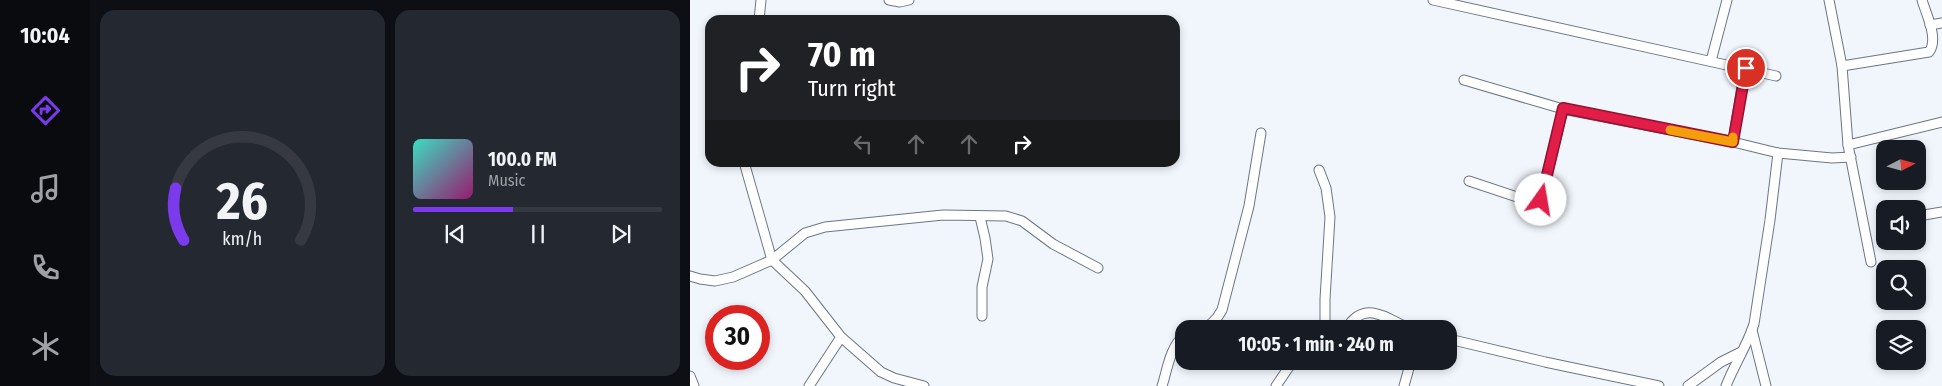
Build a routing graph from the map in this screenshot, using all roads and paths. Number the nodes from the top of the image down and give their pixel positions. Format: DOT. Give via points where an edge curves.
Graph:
graph roads {
  1 [pos="761,0"];
  2 [pos="889,0"];
  3 [pos="909,0"];
  4 [pos="1438,0"];
  5 [pos="1727,0"];
  6 [pos="1829,0"];
  7 [pos="1922,0"];
  8 [pos="760,15"];
  9 [pos="1942,23"];
  10 [pos="1930,25"];
  11 [pos="1711,61"];
  12 [pos="1842,66"];
  13 [pos="1746,68"];
  14 [pos="1776,76"];
  15 [pos="1464,80"];
  16 [pos="1563,108"];
  17 [pos="1942,122"];
  18 [pos="1261,133"];
  19 [pos="1733,142"];
  20 [pos="1848,145"];
  21 [pos="1778,153"];
  22 [pos="1851,157"];
  23 [pos="745,167"];
  24 [pos="1319,170"];
  25 [pos="1469,181"];
  26 [pos="1942,212"];
  27 [pos="1926,215"];
  28 [pos="980,217"];
  29 [pos="772,260"];
  30 [pos="1871,262"];
  31 [pos="1098,268"];
  32 [pos="690,276"];
  33 [pos="982,316"];
  34 [pos="1217,320"];
  35 [pos="1325,320"];
  36 [pos="1352,320"];
  37 [pos="1391,320"];
  38 [pos="1752,329"];
  39 [pos="841,337"];
  40 [pos="1457,341"];
  41 [pos="1175,349"];
  42 [pos="1742,352"];
  43 [pos="1287,370"];
  44 [pos="1408,370"];
  45 [pos="690,376"];
  46 [pos="694,386"];
  47 [pos="809,386"];
  48 [pos="924,386"];
  49 [pos="1162,386"];
  50 [pos="1276,386"];
  51 [pos="1404,386"];
  52 [pos="1659,386"];
  53 [pos="1688,386"];
  54 [pos="1726,386"];
  55 [pos="1766,386"];
  1 -- 8 [label="street"];
  2 -- 3 [label="street"];
  4 -- 11 [label="street"];
  5 -- 11 [label="street"];
  6 -- 12 [label="street"];
  7 -- 10 [label="street"];
  9 -- 10 [label="street"];
  10 -- 12 [label="street" via="1933,48 1929,52"];
  11 -- 13 [label="street"];
  12 -- 20 [label="street"];
  13 -- 14 [label="street"];
  13 -- 19 [label="street"];
  15 -- 16 [label="street"];
  16 -- 19 [label="street"];
  16 -- 25 [label="street" via="1539,203"];
  17 -- 20 [label="street"];
  18 -- 34 [label="street" via="1249,206"];
  19 -- 21 [label="street"];
  20 -- 22 [label="street"];
  21 -- 22 [label="street"];
  21 -- 38 [label="street"];
  22 -- 30 [label="street"];
  23 -- 29 [label="street"];
  24 -- 35 [label="street" via="1326,188 1330,216"];
  26 -- 27 [label="street"];
  28 -- 29 [label="street" via="943,215 825,227 805,234"];
  28 -- 31 [label="street" via="1006,216 1022,221 1053,244"];
  28 -- 33 [label="street" via="988,259 982,287"];
  29 -- 32 [label="street" via="715,281"];
  29 -- 39 [label="street" via="805,291"];
  36 -- 37 [label="street" via="1369,312"];
  38 -- 42 [label="street"];
  38 -- 55 [label="street"];
  39 -- 47 [label="street"];
  39 -- 48 [label="street" via="881,372"];
  40 -- 52 [label="street"];
  41 -- 49 [label="street"];
  42 -- 53 [label="street" via="1721,362"];
  42 -- 54 [label="street"];
  43 -- 50 [label="street"];
  44 -- 51 [label="street"];
  45 -- 46 [label="street"];
}
